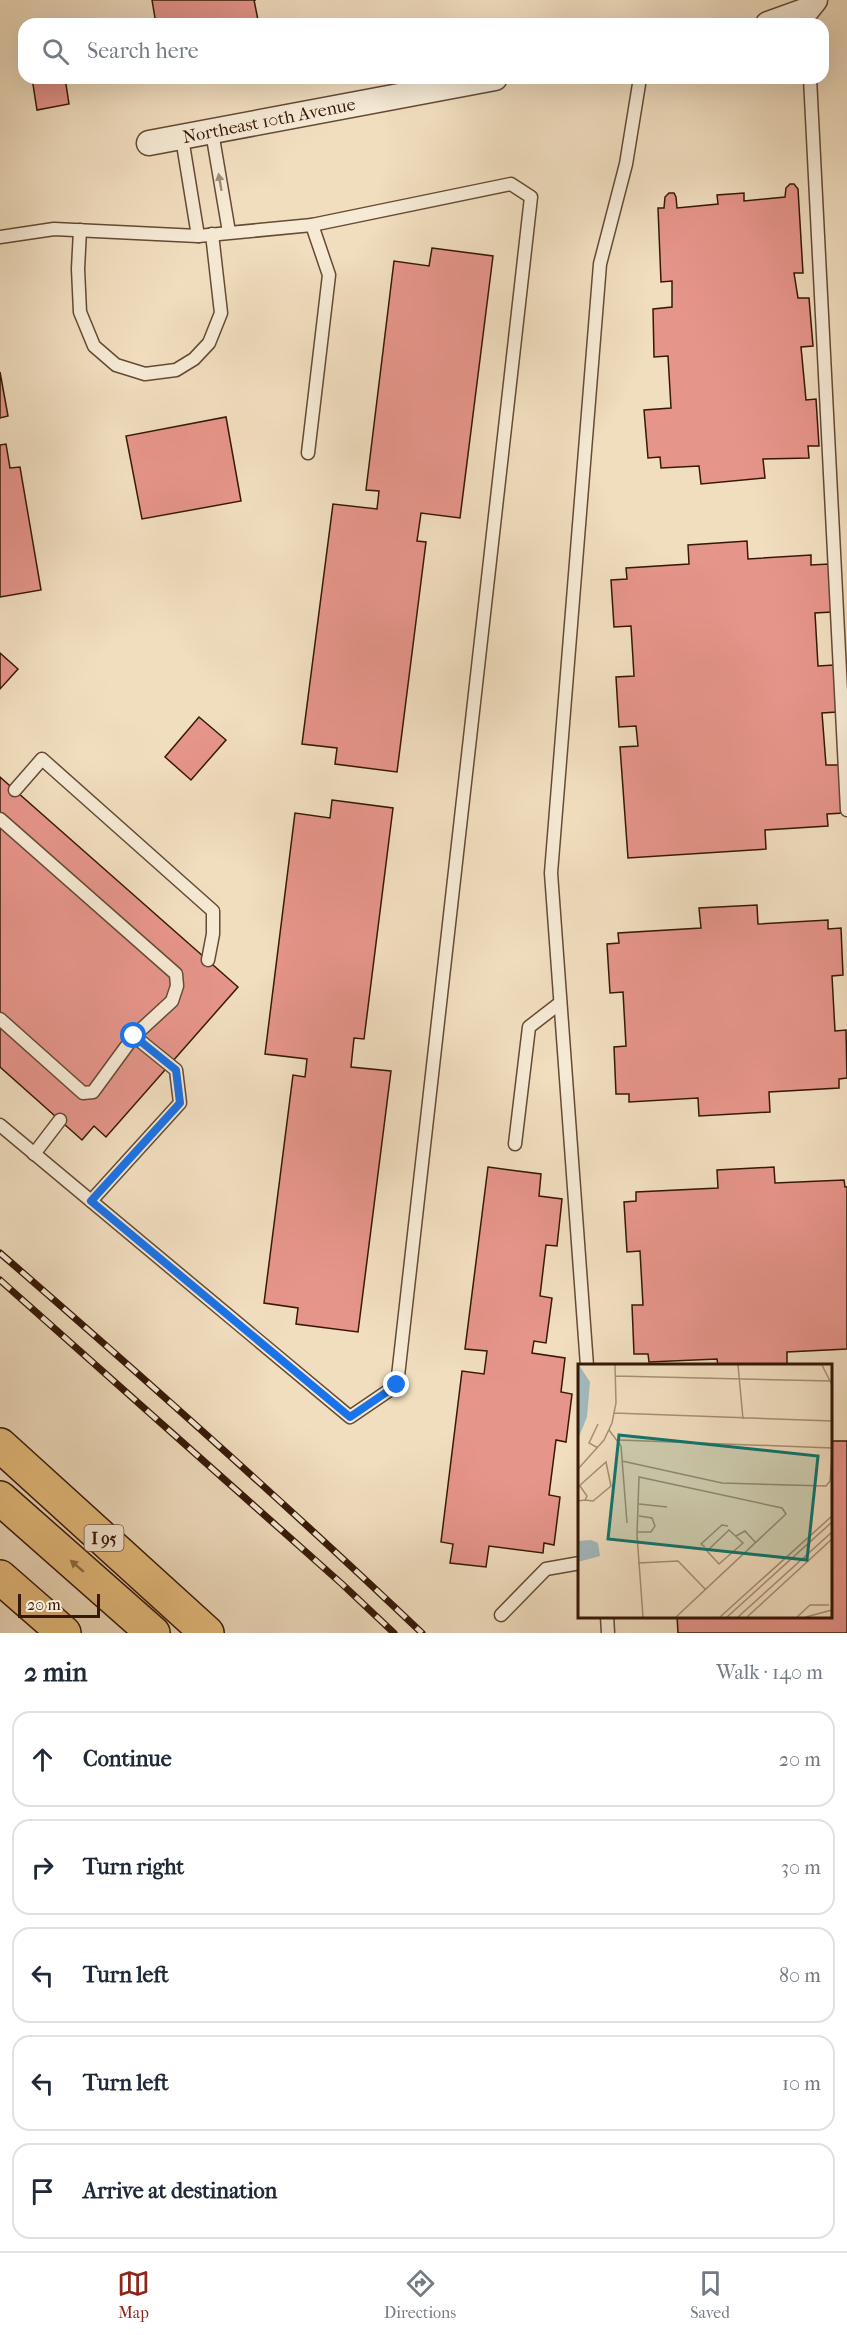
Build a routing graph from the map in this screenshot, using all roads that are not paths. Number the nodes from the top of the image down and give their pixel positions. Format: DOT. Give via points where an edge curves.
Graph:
graph roads {
  1 [pos="810,11"];
  2 [pos="787,18"];
  3 [pos="464,84"];
  4 [pos="638,84"];
  5 [pos="810,84"];
  6 [pos="212,132"];
  7 [pos="182,138"];
  8 [pos="149,143"];
  9 [pos="312,225"];
  10 [pos="80,230"];
  11 [pos="229,232"];
  12 [pos="212,234"];
  13 [pos="198,236"];
  14 [pos="0,237"];
  15 [pos="308,453"];
  16 [pos="15,790"];
  17 [pos="847,810"];
  18 [pos="0,819"];
  19 [pos="208,960"];
  20 [pos="560,1003"];
  21 [pos="0,1019"];
  22 [pos="134,1036"];
  23 [pos="60,1120"];
  24 [pos="0,1125"];
  25 [pos="515,1144"];
  26 [pos="34,1154"];
  27 [pos="91,1201"];
  28 [pos="587,1364"];
  29 [pos="0,1445"];
  30 [pos="0,1464"];
  31 [pos="0,1498"];
  32 [pos="578,1563"];
  33 [pos="0,1577"];
  34 [pos="501,1615"];
  35 [pos="64,1633"];
  36 [pos="153,1633"];
  37 [pos="199,1633"];
  38 [pos="207,1633"];
  1 -- 2 [label="street"];
  3 -- 6 [label="street, Northeast 10th Avenue"];
  4 -- 20 [label="lane" via="626,164 600,264 550,873"];
  5 -- 17 [label="lane"];
  6 -- 7 [label="street, Northeast 10th Avenue"];
  11 -- 6 [label="lane, one-way"];
  7 -- 8 [label="street, Northeast 10th Avenue"];
  7 -- 13 [label="lane"];
  9 -- 11 [label="lane"];
  9 -- 15 [label="lane" via="329,275"];
  9 -- 27 [label="lane" via="511,184 531,197 397,1385 350,1417"];
  10 -- 12 [label="lane" via="80,312 94,346 116,365 145,374 176,370 209,343 220,313"];
  10 -- 13 [label="lane"];
  10 -- 14 [label="lane" via="54,229"];
  11 -- 12 [label="lane"];
  12 -- 13 [label="lane"];
  16 -- 19 [label="lane" via="42,759 213,911"];
  18 -- 22 [label="lane" via="176,974 172,1001"];
  20 -- 25 [label="lane" via="529,1028"];
  20 -- 28 [label="lane"];
  21 -- 22 [label="lane" via="83,1093 93,1092"];
  22 -- 27 [label="lane" via="176,1070 180,1103"];
  23 -- 26 [label="lane"];
  24 -- 26 [label="lane"];
  26 -- 27 [label="lane"];
  29 -- 38 [label="highway, I 95"];
  30 -- 37 [label="highway"];
  36 -- 31 [label="highway, one-way"];
  32 -- 34 [label="lane" via="546,1569"];
  33 -- 35 [label="highway"];
}
